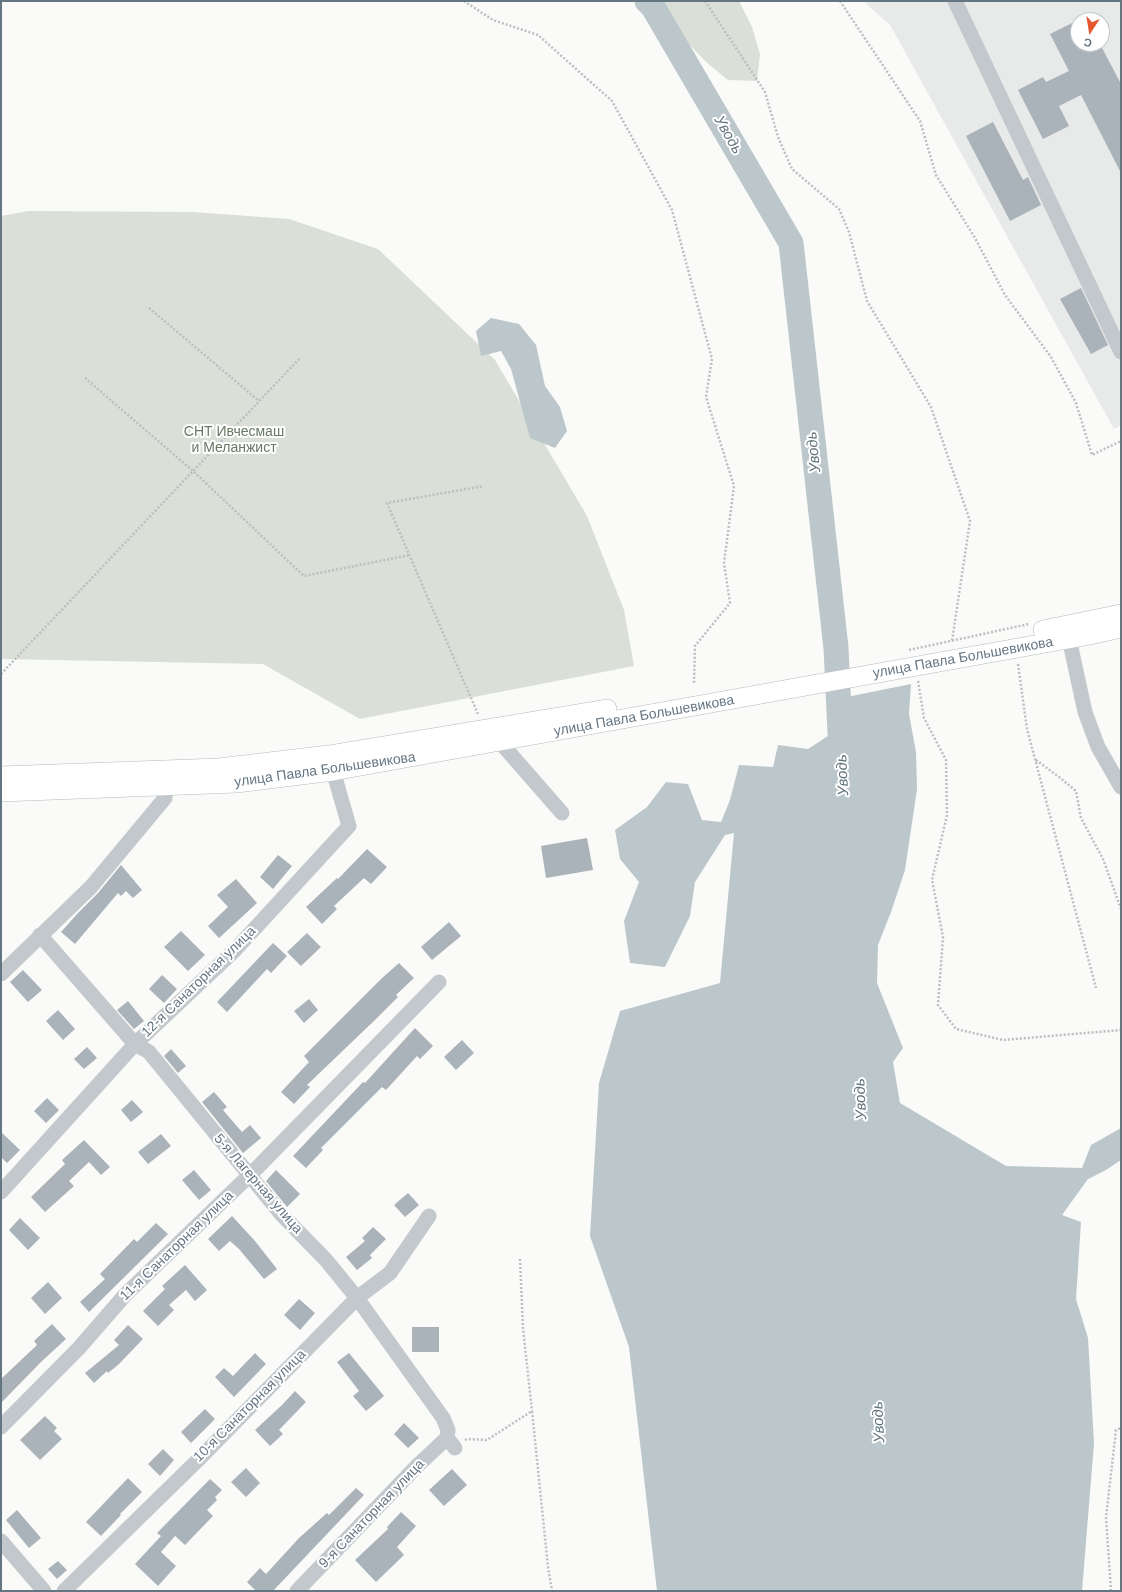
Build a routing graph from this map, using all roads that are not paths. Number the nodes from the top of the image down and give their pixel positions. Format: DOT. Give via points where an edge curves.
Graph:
graph roads {
  1 [pos="955,1"];
  2 [pos="1121,352"];
  3 [pos="1121,614"];
  4 [pos="1121,628"];
  5 [pos="1068,632"];
  6 [pos="787,685"];
  7 [pos="500,742"];
  8 [pos="331,763"];
  9 [pos="1,776"];
  10 [pos="164,786"];
  11 [pos="1121,787"];
  12 [pos="1,792"];
  13 [pos="562,813"];
  14 [pos="40,935"];
  15 [pos="1,974"];
  16 [pos="439,982"];
  17 [pos="135,1044"];
  18 [pos="249,1176"];
  19 [pos="1,1192"];
  20 [pos="429,1216"];
  21 [pos="357,1298"];
  22 [pos="1,1427"];
  23 [pos="451,1443"];
  24 [pos="1,1541"];
  25 [pos="44,1591"];
  26 [pos="64,1591"];
  27 [pos="297,1591"];
  1 -- 2 [label="street"];
  3 -- 5 [label="main road, улица Павла Большевикова"];
  4 -- 5 [label="main road, улица Павла Большевикова"];
  5 -- 6 [label="main road, улица Павла Большевикова"];
  5 -- 11 [label="street" via="1085,712 1098,747"];
  6 -- 7 [label="main road, улица Павла Большевикова"];
  6 -- 8 [label="main road, улица Павла Большевикова" via="485,729"];
  7 -- 8 [label="main road, улица Павла Большевикова"];
  7 -- 13 [label="street"];
  8 -- 9 [label="main road, улица Павла Большевикова"];
  8 -- 10 [label="main road, улица Павла Большевикова" via="236,783"];
  8 -- 17 [label="street, 12-я Санаторная улица" via="349,826 235,950"];
  10 -- 12 [label="main road, улица Павла Большевикова"];
  10 -- 14 [label="street" via="165,798 91,887"];
  14 -- 15 [label="street"];
  14 -- 17 [label="street, 5-я Лагерная улица"];
  16 -- 18 [label="street, 11-я Санаторная улица"];
  17 -- 18 [label="street, 5-я Лагерная улица" via="149,1052"];
  17 -- 19 [label="street, 12-я Санаторная улица"];
  18 -- 21 [label="street, 5-я Лагерная улица"];
  18 -- 22 [label="street, 11-я Санаторная улица" via="125,1295 79,1348"];
  20 -- 21 [label="street, 10-я Санаторная улица" via="390,1273"];
  21 -- 23 [label="street, 5-я Лагерная улица" via="443,1418"];
  21 -- 26 [label="street, 10-я Санаторная улица"];
  23 -- 27 [label="street, 9-я Санаторная улица" via="418,1466"];
  24 -- 25 [label="street"];
}
